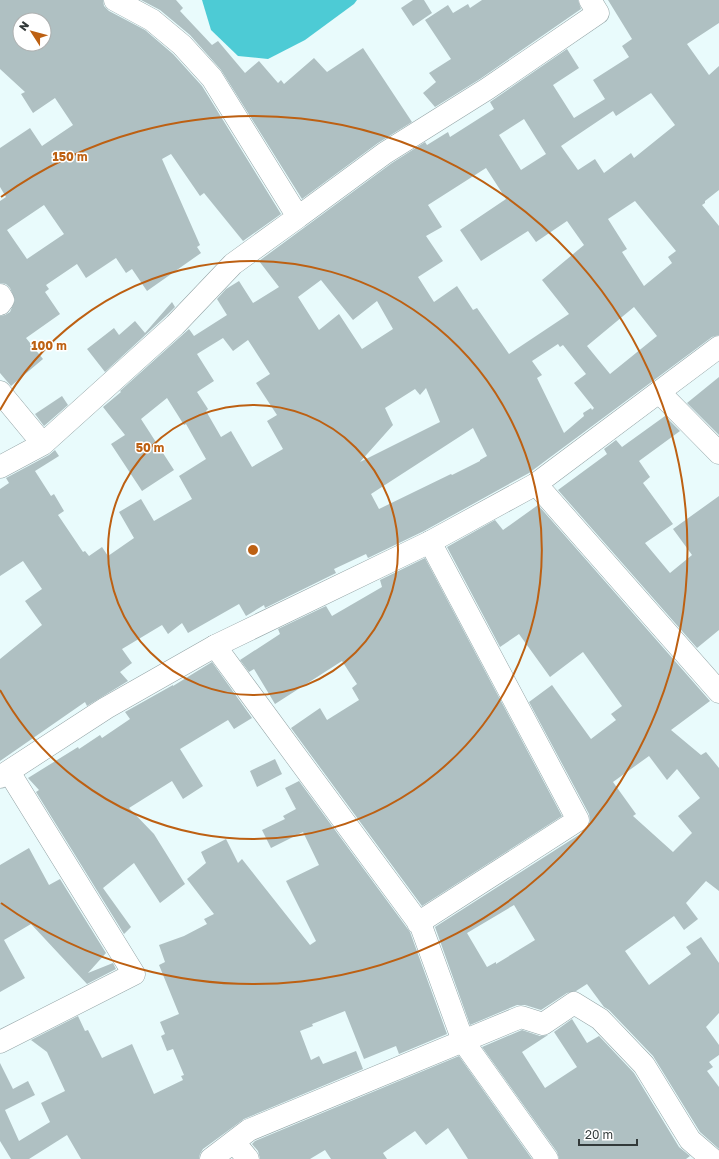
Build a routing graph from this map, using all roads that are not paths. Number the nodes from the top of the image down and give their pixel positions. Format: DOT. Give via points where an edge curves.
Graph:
graph roads {
  1 [pos="115,0"];
  2 [pos="590,0"];
  3 [pos="298,217"];
  4 [pos="0,295"];
  5 [pos="0,304"];
  6 [pos="719,347"];
  7 [pos="0,392"];
  8 [pos="659,392"];
  9 [pos="42,444"];
  10 [pos="719,452"];
  11 [pos="0,467"];
  12 [pos="536,484"];
  13 [pos="430,542"];
  14 [pos="216,646"];
  15 [pos="719,692"];
  16 [pos="4,775"];
  17 [pos="418,923"];
  18 [pos="463,1041"];
  19 [pos="0,1042"];
  20 [pos="234,1142"];
  21 [pos="211,1159"];
  22 [pos="248,1159"];
  23 [pos="547,1159"];
  24 [pos="712,1159"];
  1 -- 3 [label="street" via="152,20 182,45 212,78"];
  2 -- 3 [label="street" via="598,14 487,89 385,153"];
  3 -- 9 [label="street" via="233,264 175,325"];
  4 -- 5 [label="street" via="3,300"];
  6 -- 8 [label="street"];
  7 -- 9 [label="street"];
  8 -- 10 [label="street"];
  8 -- 12 [label="street"];
  9 -- 11 [label="street"];
  12 -- 13 [label="street"];
  12 -- 15 [label="street"];
  13 -- 14 [label="street"];
  13 -- 17 [label="street" via="578,820"];
  14 -- 16 [label="street" via="106,708"];
  14 -- 17 [label="street"];
  16 -- 19 [label="street" via="134,974"];
  17 -- 18 [label="street"];
  18 -- 20 [label="street" via="249,1130"];
  18 -- 23 [label="street"];
  18 -- 24 [label="street" via="521,1017 544,1024 574,1003 600,1020 644,1065 690,1140"];
  20 -- 21 [label="street"];
  20 -- 22 [label="street"];
}
